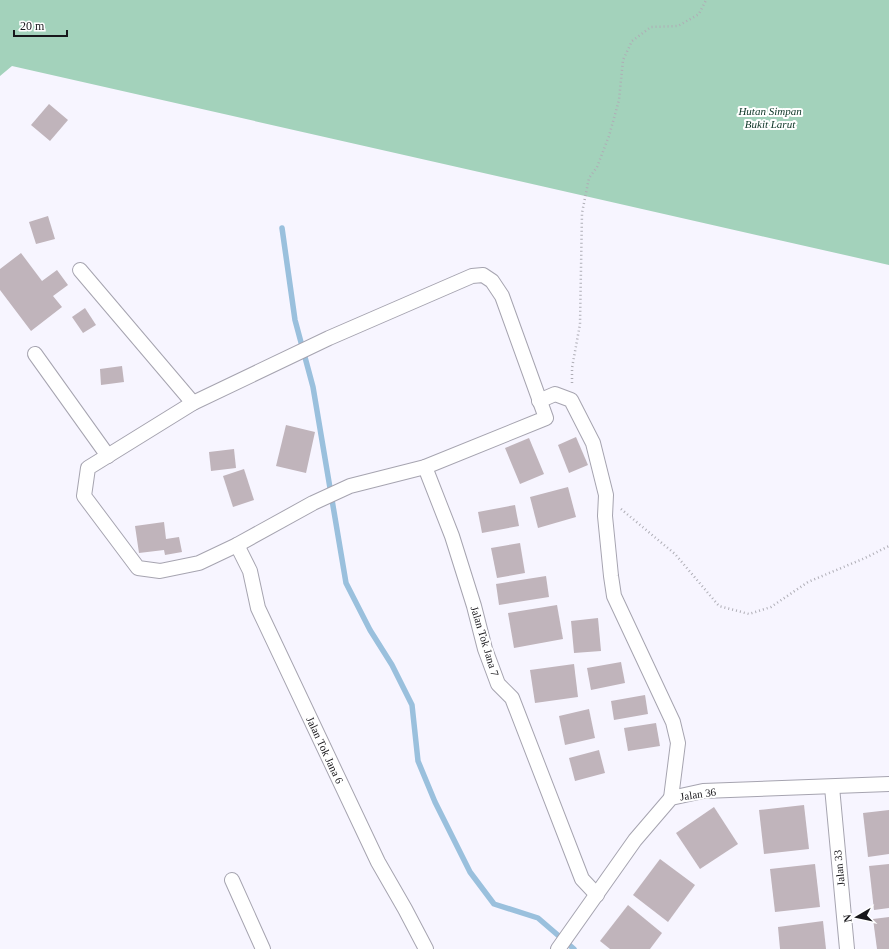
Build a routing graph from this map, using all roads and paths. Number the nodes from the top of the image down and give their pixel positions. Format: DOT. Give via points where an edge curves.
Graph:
graph roads {
  1 [pos="706,0"];
  2 [pos="80,270"];
  3 [pos="34,354"];
  4 [pos="572,400"];
  5 [pos="539,401"];
  6 [pos="193,403"];
  7 [pos="108,456"];
  8 [pos="425,467"];
  9 [pos="606,495"];
  10 [pos="237,545"];
  11 [pos="889,546"];
  12 [pos="889,784"];
  13 [pos="832,787"];
  14 [pos="671,798"];
  15 [pos="232,880"];
  16 [pos="597,896"];
  17 [pos="263,949"];
  18 [pos="426,949"];
  19 [pos="558,949"];
  20 [pos="847,949"];
  1 -- 4 [label="path" via="699,14 678,26 651,27 632,41 623,60 619,100 609,136 597,167 589,178 582,213 580,324 572,368"];
  2 -- 6 [label="street"];
  3 -- 7 [label="street"];
  4 -- 5 [label="street" via="555,394"];
  4 -- 9 [label="street" via="592,443"];
  5 -- 6 [label="street" via="502,296 492,281 483,275 472,276 329,338"];
  5 -- 8 [label="street" via="546,418"];
  6 -- 7 [label="street"];
  7 -- 10 [label="street" via="88,468 84,496 138,568 160,571 199,563"];
  8 -- 10 [label="street" via="350,486"];
  8 -- 16 [label="street, Jalan Tok Jana 7" via="452,536 485,649 498,684 512,698 582,879"];
  9 -- 11 [label="path" via="675,554 719,606 749,614 771,607 808,582"];
  9 -- 14 [label="street" via="605,516 614,596 673,722 678,743"];
  10 -- 18 [label="street, Jalan Tok Jana 6" via="250,571 258,608 378,862"];
  12 -- 13 [label="street, Jalan 36"];
  13 -- 14 [label="street, Jalan 36" via="703,791"];
  13 -- 20 [label="street, Jalan 33"];
  14 -- 16 [label="street, Jalan 36" via="635,840"];
  15 -- 17 [label="street"];
  16 -- 19 [label="street, Jalan 36"];
}
